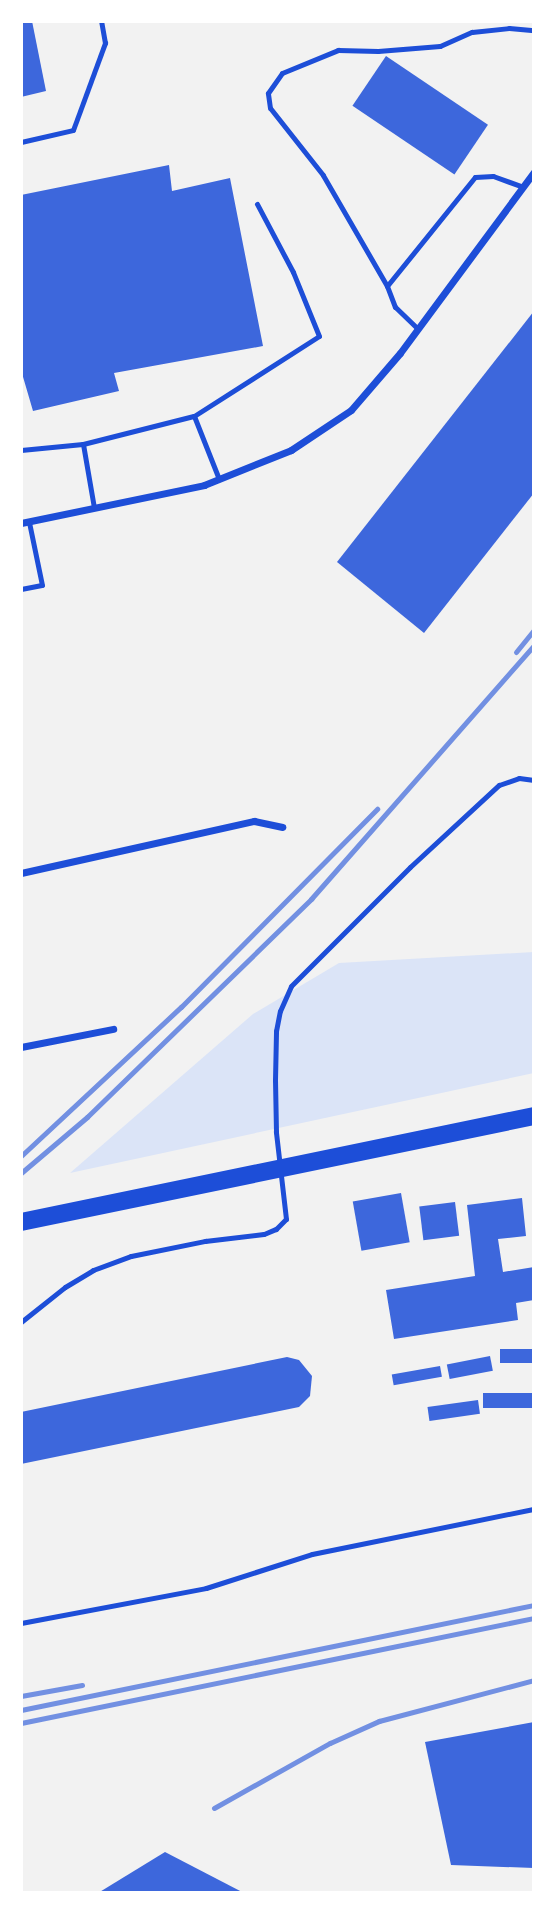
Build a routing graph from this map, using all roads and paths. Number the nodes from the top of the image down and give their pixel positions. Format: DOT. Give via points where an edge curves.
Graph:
graph roads {
  1 [pos="100,21"];
  2 [pos="534,30"];
  3 [pos="21,142"];
  4 [pos="534,172"];
  5 [pos="523,187"];
  6 [pos="257,204"];
  7 [pos="387,285"];
  8 [pos="418,329"];
  9 [pos="194,415"];
  10 [pos="83,444"];
  11 [pos="21,450"];
  12 [pos="219,479"];
  13 [pos="94,508"];
  14 [pos="25,522"];
  15 [pos="21,589"];
  16 [pos="534,780"];
  17 [pos="282,827"];
  18 [pos="21,873"];
  19 [pos="113,1029"];
  20 [pos="21,1047"];
  21 [pos="534,1116"];
  22 [pos="21,1222"];
  23 [pos="21,1322"];
  24 [pos="534,1509"];
  25 [pos="21,1623"];
  1 -- 3 [label="lane" via="105,43 73,130"];
  2 -- 7 [label="lane" via="472,32 440,46 338,50 282,73 268,93 270,108 323,175"];
  4 -- 5 [label="street"];
  5 -- 7 [label="lane" via="493,177 475,177"];
  5 -- 8 [label="street"];
  6 -- 9 [label="lane" via="293,272 319,336"];
  7 -- 8 [label="lane" via="395,307"];
  8 -- 12 [label="street" via="351,410 291,450"];
  9 -- 10 [label="lane"];
  9 -- 12 [label="lane"];
  10 -- 11 [label="lane"];
  10 -- 13 [label="lane"];
  12 -- 13 [label="street"];
  13 -- 14 [label="street"];
  14 -- 15 [label="lane" via="42,585"];
  16 -- 23 [label="lane" via="519,778 499,785 291,986 276,1031 276,1132 286,1219 264,1234 131,1256 93,1270"];
  17 -- 18 [label="street" via="254,821"];
  19 -- 20 [label="street"];
  21 -- 22 [label="main road"];
  24 -- 25 [label="lane" via="312,1554 206,1588"];
}
